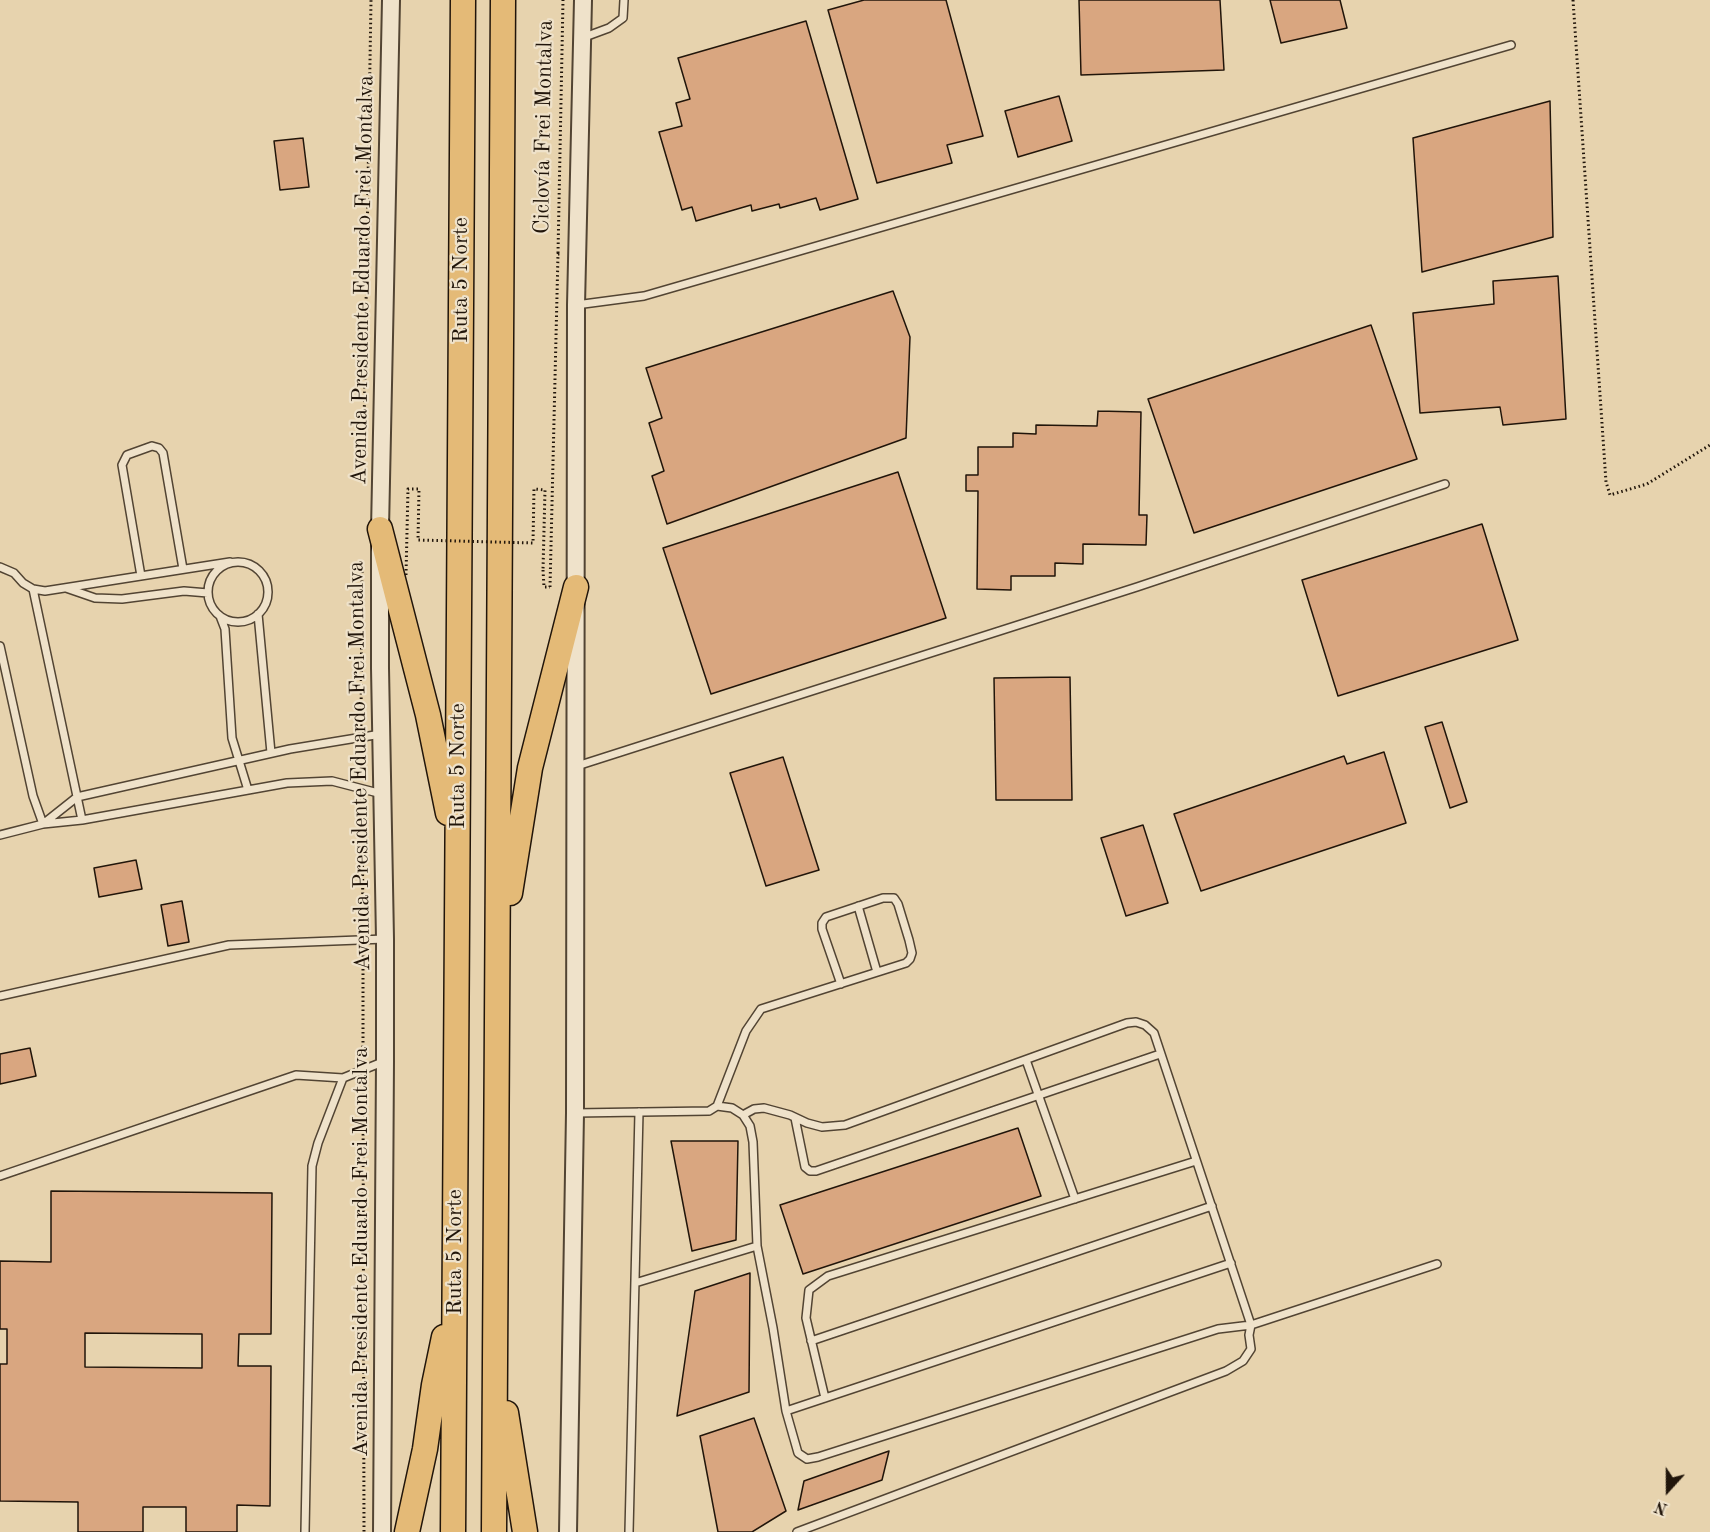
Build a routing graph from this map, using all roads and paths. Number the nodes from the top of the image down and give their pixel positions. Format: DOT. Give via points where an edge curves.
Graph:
graph roads {
  1 [pos="391,0"];
  2 [pos="463,0"];
  3 [pos="503,0"];
  4 [pos="563,0"];
  5 [pos="624,0"];
  6 [pos="1572,0"];
  7 [pos="585,4"];
  8 [pos="582,38"];
  9 [pos="1511,45"];
  10 [pos="578,253"];
  11 [pos="558,254"];
  12 [pos="576,305"];
  13 [pos="1710,445"];
  14 [pos="1445,484"];
  15 [pos="380,529"];
  16 [pos="230,562"];
  17 [pos="0,567"];
  18 [pos="183,569"];
  19 [pos="406,575"];
  20 [pos="141,576"];
  21 [pos="64,587"];
  22 [pos="550,587"];
  23 [pos="576,587"];
  24 [pos="33,589"];
  25 [pos="208,593"];
  26 [pos="258,614"];
  27 [pos="220,616"];
  28 [pos="0,646"];
  29 [pos="381,734"];
  30 [pos="271,753"];
  31 [pos="238,760"];
  32 [pos="576,766"];
  33 [pos="248,790"];
  34 [pos="382,794"];
  35 [pos="77,797"];
  36 [pos="82,820"];
  37 [pos="43,824"];
  38 [pos="0,835"];
  39 [pos="458,862"];
  40 [pos="858,906"];
  41 [pos="385,939"];
  42 [pos="498,964"];
  43 [pos="877,972"];
  44 [pos="841,984"];
  45 [pos="0,996"];
  46 [pos="1160,1054"];
  47 [pos="1026,1060"];
  48 [pos="385,1061"];
  49 [pos="343,1078"];
  50 [pos="1038,1096"];
  51 [pos="717,1106"];
  52 [pos="639,1112"];
  53 [pos="575,1113"];
  54 [pos="743,1115"];
  55 [pos="795,1118"];
  56 [pos="1196,1161"];
  57 [pos="0,1176"];
  58 [pos="1075,1199"];
  59 [pos="1212,1206"];
  60 [pos="757,1246"];
  61 [pos="1231,1263"];
  62 [pos="1437,1264"];
  63 [pos="635,1283"];
  64 [pos="454,1294"];
  65 [pos="1251,1325"];
  66 [pos="811,1341"];
  67 [pos="495,1365"];
  68 [pos="825,1398"];
  69 [pos="786,1411"];
  70 [pos="304,1532"];
  71 [pos="382,1532"];
  72 [pos="407,1532"];
  73 [pos="453,1532"];
  74 [pos="494,1532"];
  75 [pos="525,1532"];
  76 [pos="568,1532"];
  77 [pos="629,1532"];
  78 [pos="797,1532"];
  1 -- 15 [label="street, Avenida Presidente Eduardo Frei Montalva"];
  2 -- 39 [label="highway, Ruta 5 Norte"];
  3 -- 42 [label="highway, Ruta 5 Norte"];
  4 -- 11 [label="path, Ciclovía Frei Montalva"];
  5 -- 8 [label="lane" via="622,18 609,28"];
  6 -- 13 [label="path" via="1610,495 1647,483"];
  7 -- 8 [label="street"];
  8 -- 10 [label="street"];
  9 -- 12 [label="lane" via="644,296"];
  10 -- 11 [label="path"];
  10 -- 12 [label="street"];
  11 -- 22 [label="path, Ciclovía Frei Montalva"];
  12 -- 23 [label="street"];
  14 -- 32 [label="lane"];
  15 -- 29 [label="street, Avenida Presidente Eduardo Frei Montalva"];
  15 -- 39 [label="highway" via="428,715"];
  16 -- 18 [label="lane"];
  16 -- 25 [label="lane" via="210,580"];
  16 -- 26 [label="lane" via="256,567 265,577 269,590"];
  17 -- 24 [label="lane"];
  18 -- 20 [label="lane"];
  18 -- 20 [label="lane" via="163,453 152,446 127,455 122,465"];
  19 -- 22 [label="path, bridge" via="408,489 419,489 418,540 533,543 534,489 545,490 543,570 544,587"];
  20 -- 21 [label="lane"];
  21 -- 24 [label="lane"];
  21 -- 25 [label="lane" via="95,598 122,599 184,591"];
  22 -- 23 [label="path"];
  23 -- 32 [label="street"];
  23 -- 42 [label="highway" via="530,768"];
  24 -- 35 [label="lane"];
  25 -- 27 [label="lane" via="211,606"];
  26 -- 27 [label="lane" via="247,621"];
  26 -- 30 [label="lane"];
  27 -- 31 [label="lane" via="225,629 232,738"];
  28 -- 37 [label="lane" via="33,796"];
  29 -- 30 [label="lane"];
  29 -- 34 [label="street, Avenida Presidente Eduardo Frei Montalva"];
  30 -- 31 [label="lane"];
  31 -- 33 [label="lane"];
  31 -- 35 [label="lane"];
  32 -- 53 [label="street"];
  33 -- 34 [label="lane" via="332,781"];
  33 -- 36 [label="lane"];
  34 -- 41 [label="street, Avenida Presidente Eduardo Frei Montalva"];
  35 -- 36 [label="lane"];
  35 -- 37 [label="lane"];
  36 -- 37 [label="lane"];
  37 -- 38 [label="lane"];
  39 -- 64 [label="highway, Ruta 5 Norte"];
  40 -- 43 [label="lane"];
  40 -- 43 [label="lane" via="894,898 909,940 910,959"];
  40 -- 44 [label="lane" via="826,917 822,923"];
  41 -- 45 [label="lane" via="229,945"];
  41 -- 48 [label="street, Avenida Presidente Eduardo Frei Montalva"];
  42 -- 67 [label="highway, Ruta 5 Norte"];
  43 -- 44 [label="lane"];
  44 -- 51 [label="lane" via="761,1009 746,1031"];
  46 -- 47 [label="lane" via="1154,1033 1136,1022"];
  46 -- 50 [label="lane"];
  46 -- 56 [label="lane"];
  47 -- 50 [label="lane"];
  47 -- 55 [label="lane" via="845,1125 822,1127"];
  48 -- 49 [label="lane"];
  48 -- 71 [label="street, Avenida Presidente Eduardo Frei Montalva"];
  49 -- 57 [label="lane" via="296,1075"];
  49 -- 70 [label="lane" via="312,1166"];
  50 -- 55 [label="lane" via="816,1171 805,1167"];
  50 -- 58 [label="lane"];
  51 -- 52 [label="lane" via="709,1111"];
  51 -- 54 [label="lane" via="732,1108"];
  52 -- 53 [label="lane"];
  52 -- 63 [label="lane"];
  53 -- 76 [label="street"];
  54 -- 55 [label="lane" via="764,1108"];
  54 -- 60 [label="lane" via="753,1142"];
  56 -- 58 [label="lane"];
  56 -- 59 [label="lane"];
  58 -- 66 [label="lane" via="828,1276 809,1290 806,1318"];
  59 -- 61 [label="lane"];
  59 -- 66 [label="lane"];
  60 -- 63 [label="lane"];
  60 -- 69 [label="lane"];
  61 -- 65 [label="lane"];
  61 -- 68 [label="lane"];
  62 -- 65 [label="lane"];
  63 -- 77 [label="lane"];
  64 -- 72 [label="highway"];
  64 -- 73 [label="highway, Ruta 5 Norte"];
  65 -- 69 [label="lane" via="1218,1329 818,1457 807,1459 798,1453"];
  65 -- 78 [label="lane" via="1251,1349 1243,1361 1226,1371"];
  66 -- 68 [label="lane"];
  67 -- 74 [label="highway, Ruta 5 Norte"];
  67 -- 75 [label="highway"];
  68 -- 69 [label="lane"];
}
